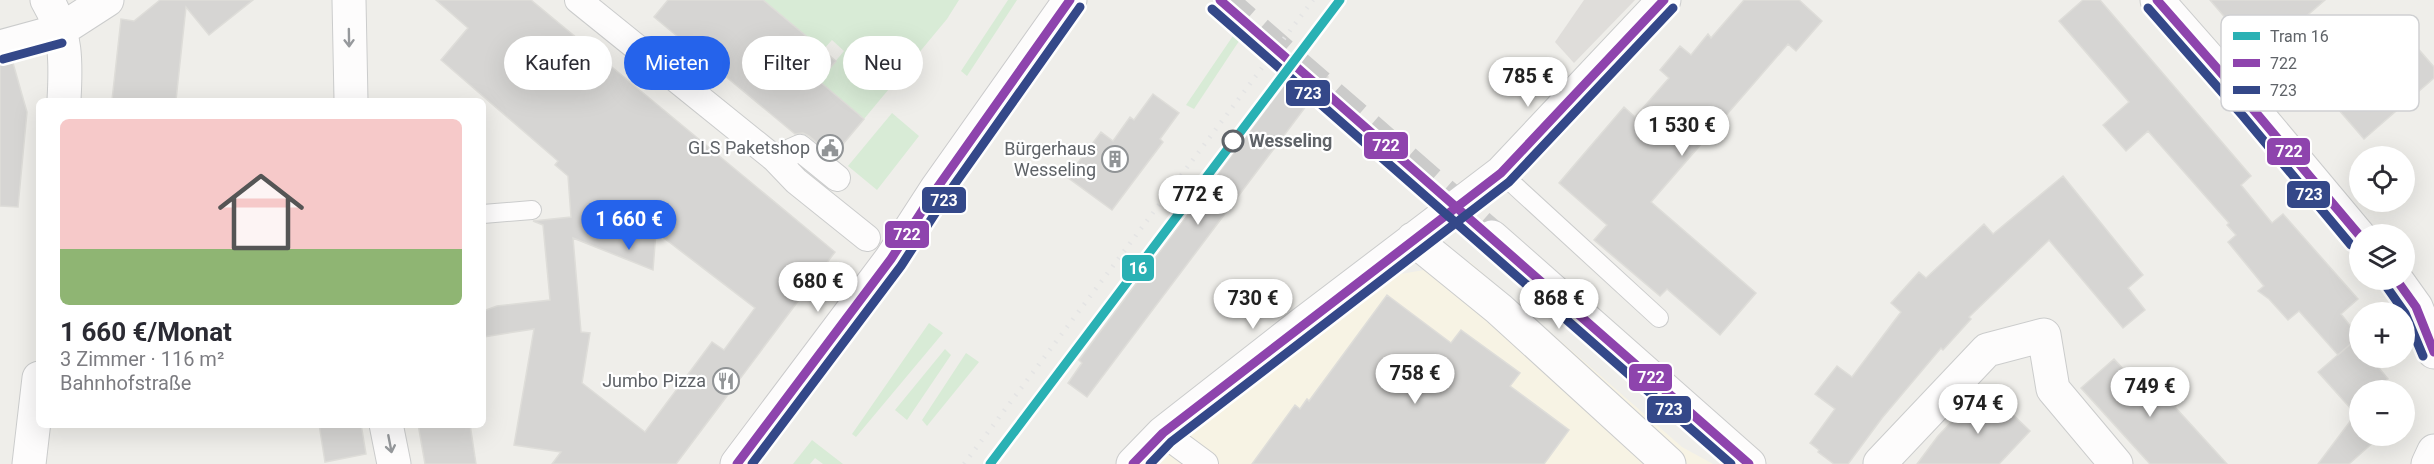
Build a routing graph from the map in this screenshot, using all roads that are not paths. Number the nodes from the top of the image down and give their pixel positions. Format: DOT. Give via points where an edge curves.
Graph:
graph roads {
  1 [pos="47,0"];
  2 [pos="107,0"];
  3 [pos="349,0"];
  4 [pos="578,0"];
  5 [pos="1070,0"];
  6 [pos="1664,0"];
  7 [pos="2159,1"];
  8 [pos="60,31"];
  9 [pos="0,48"];
  10 [pos="2221,72"];
  11 [pos="64,98"];
  12 [pos="351,98"];
  13 [pos="2255,111"];
  14 [pos="775,159"];
  15 [pos="1501,173"];
  16 [pos="837,178"];
  17 [pos="532,210"];
  18 [pos="486,214"];
  19 [pos="2349,224"];
  20 [pos="1492,237"];
  21 [pos="867,238"];
  22 [pos="1413,239"];
  23 [pos="2404,290"];
  24 [pos="1659,318"];
  25 [pos="2434,352"];
  26 [pos="36,404"];
  27 [pos="387,428"];
  28 [pos="1163,433"];
  29 [pos="2434,452"];
  30 [pos="1880,463"];
  31 [pos="29,464"];
  32 [pos="394,464"];
  33 [pos="737,464"];
  34 [pos="1133,464"];
  35 [pos="1205,464"];
  36 [pos="1669,464"];
  37 [pos="1749,464"];
  38 [pos="2116,464"];
  39 [pos="2428,464"];
  1 -- 8 [label="street"];
  2 -- 8 [label="street"];
  3 -- 12 [label="street, one-way"];
  4 -- 14 [label="street"];
  5 -- 33 [label="street" via="891,259"];
  6 -- 15 [label="street"];
  7 -- 10 [label="street"];
  8 -- 9 [label="street"];
  8 -- 11 [label="street" via="66,59"];
  13 -- 19 [label="street"];
  14 -- 16 [label="street" via="800,148"];
  14 -- 21 [label="street" via="796,181"];
  15 -- 22 [label="street"];
  15 -- 24 [label="lane"];
  17 -- 18 [label="lane"];
  20 -- 37 [label="street"];
  22 -- 28 [label="street"];
  22 -- 36 [label="street" via="1499,309"];
  23 -- 25 [label="street" via="2416,307"];
  26 -- 31 [label="street"];
  27 -- 32 [label="street, one-way"];
  28 -- 34 [label="street"];
  28 -- 35 [label="street"];
  29 -- 39 [label="street"];
  30 -- 38 [label="street" via="1987,350 2044,335 2053,389"];
}
